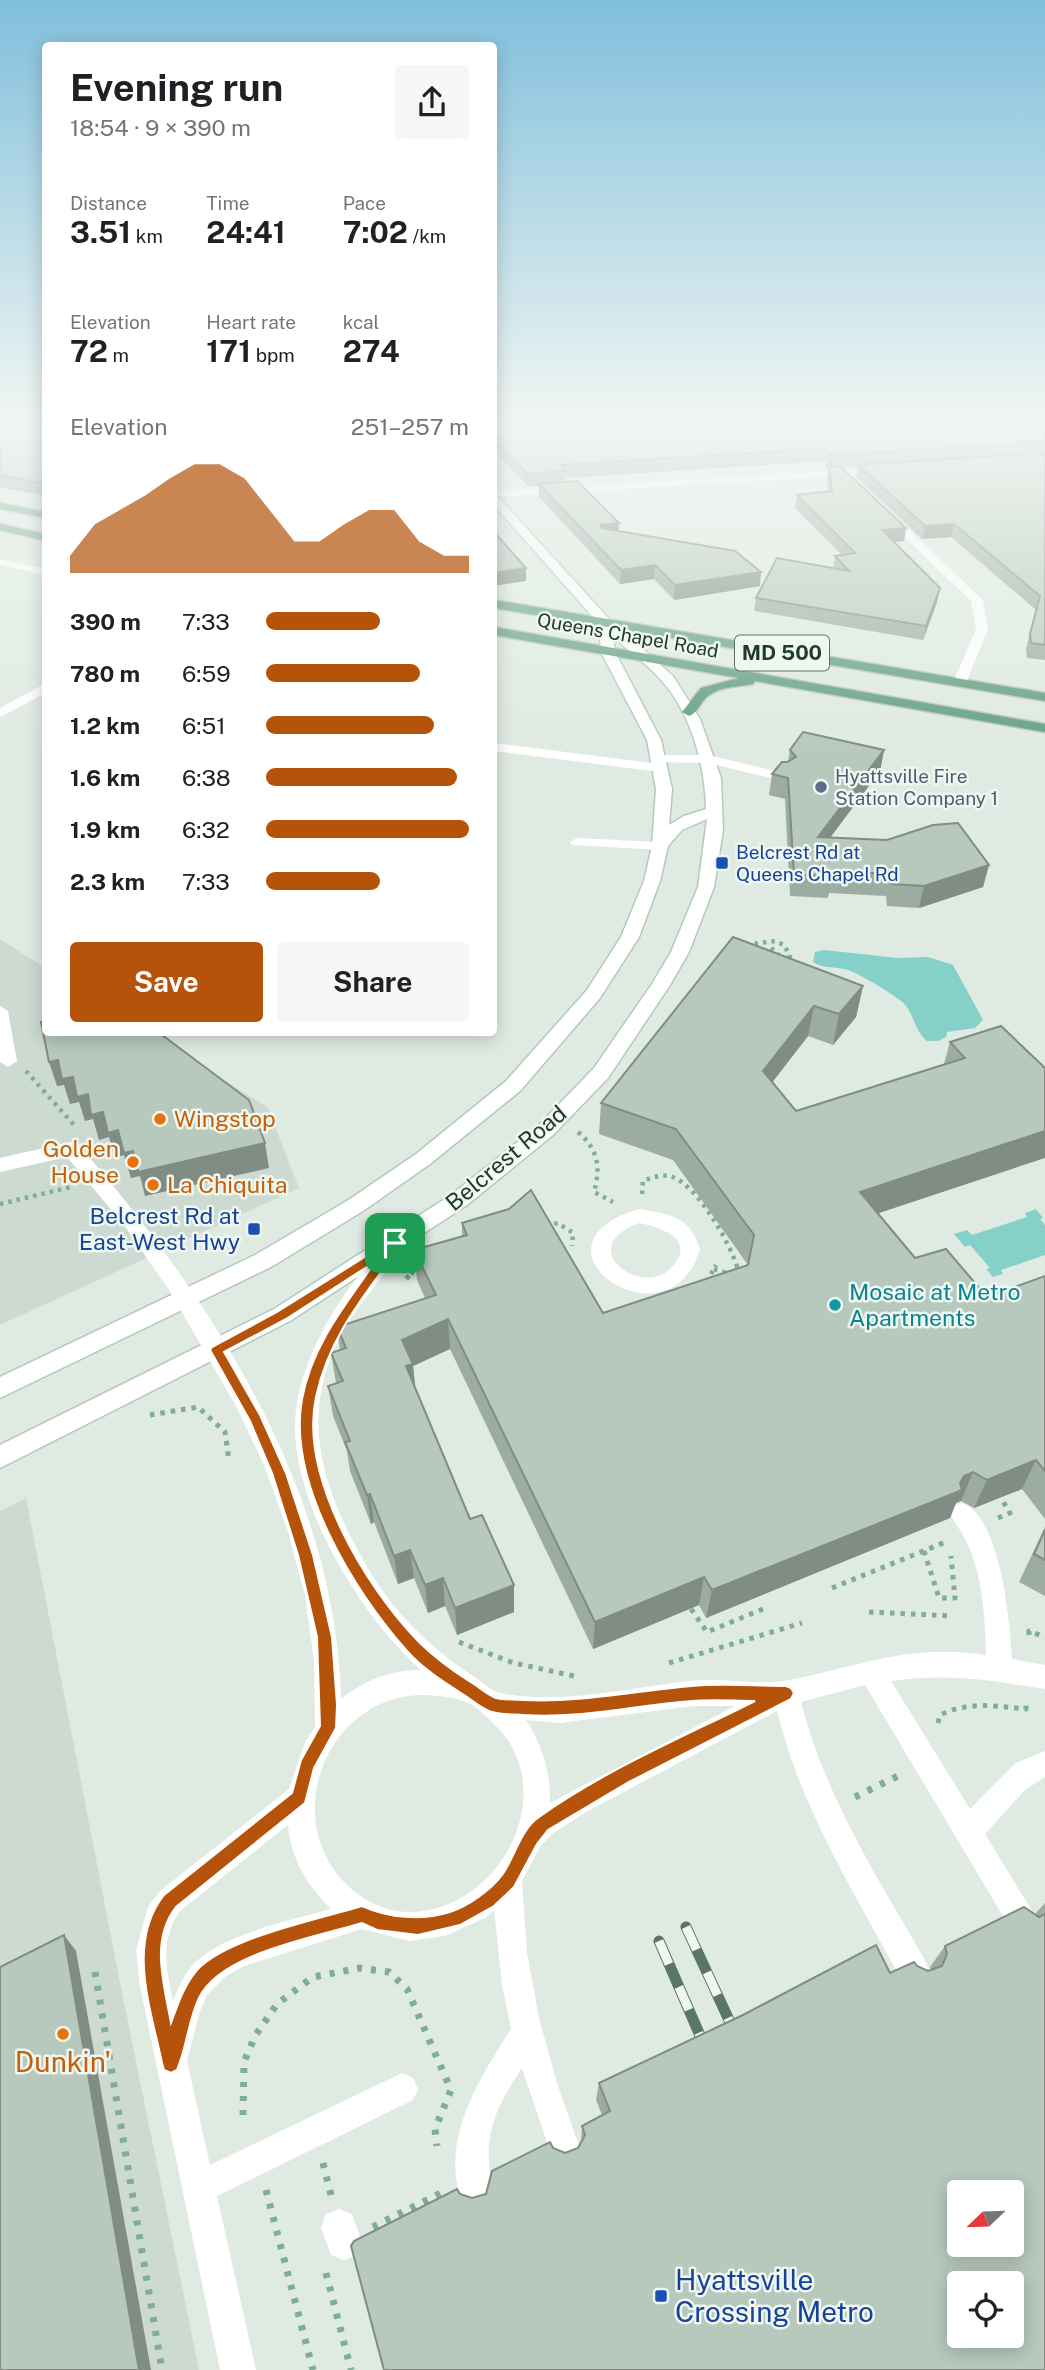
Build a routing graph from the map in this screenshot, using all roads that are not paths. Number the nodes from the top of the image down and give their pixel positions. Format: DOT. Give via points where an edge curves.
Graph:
graph roads {
  1 [pos="23,533"];
  2 [pos="524,533"];
  3 [pos="906,533"];
  4 [pos="42,537"];
  5 [pos="0,562"];
  6 [pos="42,571"];
  7 [pos="497,605"];
  8 [pos="605,623"];
  9 [pos="497,632"];
  10 [pos="608,652"];
  11 [pos="648,659"];
  12 [pos="766,679"];
  13 [pos="960,683"];
  14 [pos="42,689"];
  15 [pos="1045,697"];
  16 [pos="689,712"];
  17 [pos="0,713"];
  18 [pos="1045,728"];
  19 [pos="497,748"];
  20 [pos="708,759"];
  21 [pos="659,763"];
  22 [pos="783,776"];
  23 [pos="715,812"];
  24 [pos="577,842"];
  25 [pos="660,846"];
  26 [pos="1,1021"];
  27 [pos="13,1062"];
  28 [pos="0,1165"];
  29 [pos="395,1243"];
  30 [pos="185,1298"];
  31 [pos="216,1350"];
  32 [pos="0,1388"];
  33 [pos="0,1457"];
  34 [pos="962,1513"];
  35 [pos="999,1668"];
  36 [pos="871,1671"];
  37 [pos="1045,1677"];
  38 [pos="786,1693"];
  39 [pos="484,1699"];
  40 [pos="328,1728"];
  41 [pos="1045,1764"];
  42 [pos="299,1798"];
  43 [pos="970,1831"];
  44 [pos="531,1838"];
  45 [pos="508,1881"];
  46 [pos="362,1915"];
  47 [pos="1022,1921"];
  48 [pos="915,1973"];
  49 [pos="526,2033"];
  50 [pos="171,2063"];
  51 [pos="402,2089"];
  52 [pos="564,2149"];
  53 [pos="198,2188"];
  54 [pos="475,2193"];
  55 [pos="238,2370"];
  1 -- 4 [label="main road"];
  2 -- 8 [label="main road, Belcrest Road"];
  3 -- 13 [label="main road" via="977,600 982,629"];
  5 -- 6 [label="lane"];
  7 -- 8 [label="main road, Queens Chapel Road / MD 500"];
  8 -- 10 [label="main road"];
  8 -- 11 [label="main road, Belcrest Road"];
  8 -- 13 [label="main road, Queens Chapel Road / MD 500"];
  9 -- 10 [label="main road, Queens Chapel Road / MD 500"];
  10 -- 11 [label="main road, Queens Chapel Road / MD 500"];
  10 -- 21 [label="main road" via="654,740"];
  11 -- 12 [label="main road, Queens Chapel Road / MD 500"];
  11 -- 16 [label="main road, Belcrest Road"];
  12 -- 16 [label="main road" via="705,690"];
  12 -- 18 [label="main road, Queens Chapel Road / MD 500"];
  13 -- 15 [label="main road, Queens Chapel Road / MD 500"];
  14 -- 17 [label="lane"];
  16 -- 20 [label="main road, Belcrest Road"];
  19 -- 21 [label="lane"];
  20 -- 21 [label="lane"];
  20 -- 22 [label="lane"];
  20 -- 23 [label="main road, Belcrest Road"];
  21 -- 25 [label="main road" via="664,789"];
  23 -- 25 [label="main road" via="681,821"];
  23 -- 29 [label="main road, Belcrest Road" via="706,887 680,952 601,1073 546,1130 459,1200"];
  24 -- 25 [label="lane"];
  25 -- 30 [label="main road" via="630,937 594,994 513,1086 423,1159 355,1206 263,1261"];
  26 -- 27 [label="lane"];
  28 -- 30 [label="lane" via="71,1149 138,1229"];
  29 -- 31 [label="main road, Belcrest Road" via="282,1315"];
  29 -- 39 [label="lane" via="345,1311 321,1357 309,1400 306,1430 310,1458 331,1524 381,1607 443,1673"];
  30 -- 31 [label="lane"];
  30 -- 32 [label="main road"];
  31 -- 33 [label="main road, Belcrest Road"];
  31 -- 40 [label="lane" via="256,1419 306,1555 324,1637"];
  34 -- 35 [label="lane" via="979,1541 991,1575"];
  35 -- 36 [label="lane" via="926,1664"];
  35 -- 37 [label="lane"];
  36 -- 38 [label="lane"];
  36 -- 43 [label="lane"];
  38 -- 39 [label="lane" via="693,1693 560,1710"];
  38 -- 44 [label="lane" via="576,1802 542,1824"];
  38 -- 48 [label="lane" via="800,1751 826,1811"];
  39 -- 40 [label="lane" via="443,1683 408,1682 379,1689"];
  39 -- 44 [label="lane" via="507,1716 527,1746 536,1773 538,1809"];
  40 -- 42 [label="lane" via="307,1766"];
  41 -- 43 [label="lane" via="1022,1774"];
  42 -- 46 [label="lane" via="300,1832 318,1875"];
  42 -- 50 [label="lane" via="170,1901 158,1917 151,1950"];
  43 -- 47 [label="lane"];
  44 -- 45 [label="lane"];
  45 -- 46 [label="lane" via="488,1900 454,1919 418,1927"];
  45 -- 49 [label="lane" via="508,1933"];
  46 -- 50 [label="lane" via="257,1946 205,1974 192,1991"];
  49 -- 52 [label="lane"];
  49 -- 54 [label="lane" via="485,2098 474,2127"];
  50 -- 53 [label="lane"];
  51 -- 53 [label="lane"];
  53 -- 55 [label="lane"];
}
